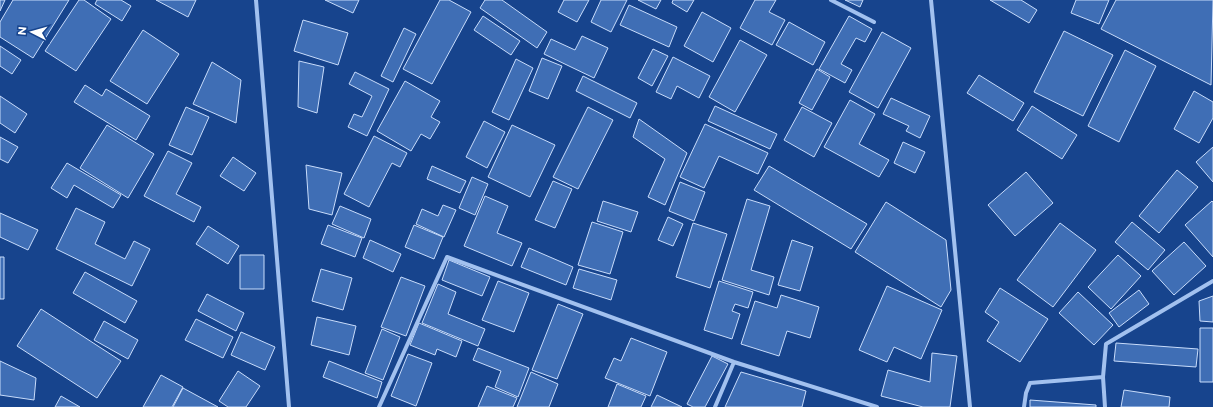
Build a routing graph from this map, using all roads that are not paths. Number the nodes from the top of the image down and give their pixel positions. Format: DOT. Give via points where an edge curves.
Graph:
graph roads {
  1 [pos="256,0"];
  2 [pos="831,0"];
  3 [pos="931,0"];
  4 [pos="874,22"];
  5 [pos="1213,281"];
  6 [pos="734,362"];
  7 [pos="1103,377"];
  8 [pos="289,407"];
  9 [pos="379,407"];
  10 [pos="715,407"];
  11 [pos="877,407"];
  12 [pos="970,407"];
  13 [pos="1024,407"];
  14 [pos="1105,407"];
  1 -- 8 [label="street"];
  2 -- 4 [label="street"];
  3 -- 12 [label="street"];
  5 -- 7 [label="street" via="1106,344"];
  6 -- 9 [label="street" via="447,257"];
  6 -- 10 [label="street"];
  6 -- 11 [label="street"];
  7 -- 13 [label="street" via="1030,383"];
  7 -- 14 [label="street"];
}
